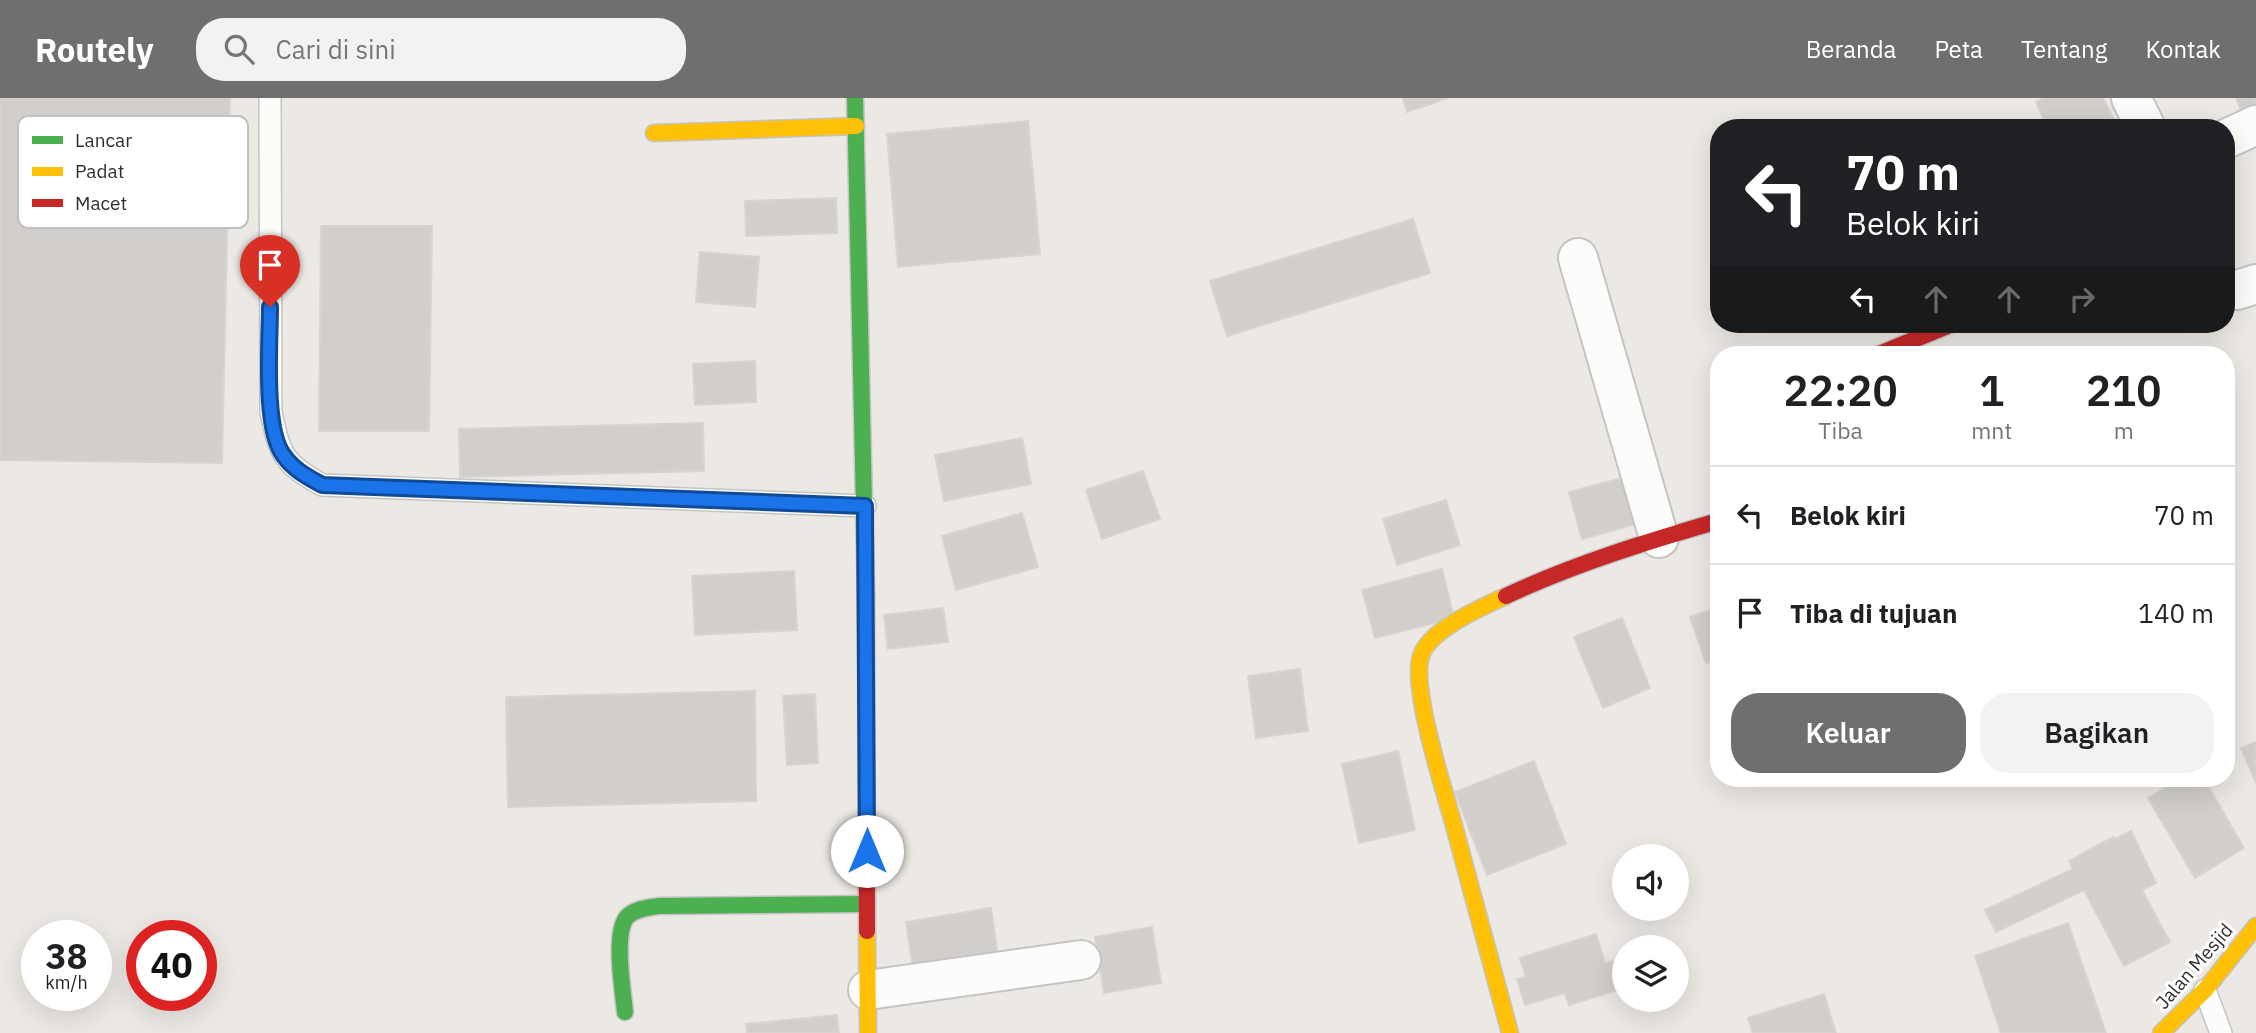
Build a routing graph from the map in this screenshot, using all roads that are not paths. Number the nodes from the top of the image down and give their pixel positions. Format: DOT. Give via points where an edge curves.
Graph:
graph roads {
  1 [pos="270,98"];
  2 [pos="855,98"];
  3 [pos="2131,98"];
  4 [pos="2142,119"];
  5 [pos="2256,125"];
  6 [pos="856,126"];
  7 [pos="653,133"];
  8 [pos="2235,135"];
  9 [pos="1578,258"];
  10 [pos="2256,284"];
  11 [pos="2235,290"];
  12 [pos="1930,333"];
  13 [pos="1899,346"];
  14 [pos="865,506"];
  15 [pos="1710,523"];
  16 [pos="1659,538"];
  17 [pos="867,904"];
  18 [pos="2256,926"];
  19 [pos="1081,961"];
  20 [pos="868,989"];
  21 [pos="2205,990"];
  22 [pos="625,1012"];
  23 [pos="868,1033"];
  24 [pos="1510,1033"];
  25 [pos="2161,1033"];
  26 [pos="2221,1033"];
  1 -- 14 [label="lane" via="271,412 282,454 299,472 322,485"];
  2 -- 6 [label="street"];
  3 -- 4 [label="street"];
  5 -- 8 [label="street"];
  6 -- 7 [label="street"];
  6 -- 14 [label="street"];
  9 -- 16 [label="street"];
  10 -- 11 [label="street"];
  12 -- 13 [label="street"];
  14 -- 17 [label="street"];
  15 -- 16 [label="street"];
  16 -- 24 [label="street" via="1537,580 1486,605 1444,629 1427,643 1420,658 1421,696 1433,749"];
  17 -- 20 [label="street"];
  17 -- 22 [label="street" via="639,910 623,922"];
  18 -- 21 [label="street, Jalan Mesjid"];
  19 -- 20 [label="street"];
  20 -- 23 [label="street"];
  21 -- 25 [label="street, Jalan Mesjid"];
  21 -- 26 [label="lane"];
}
